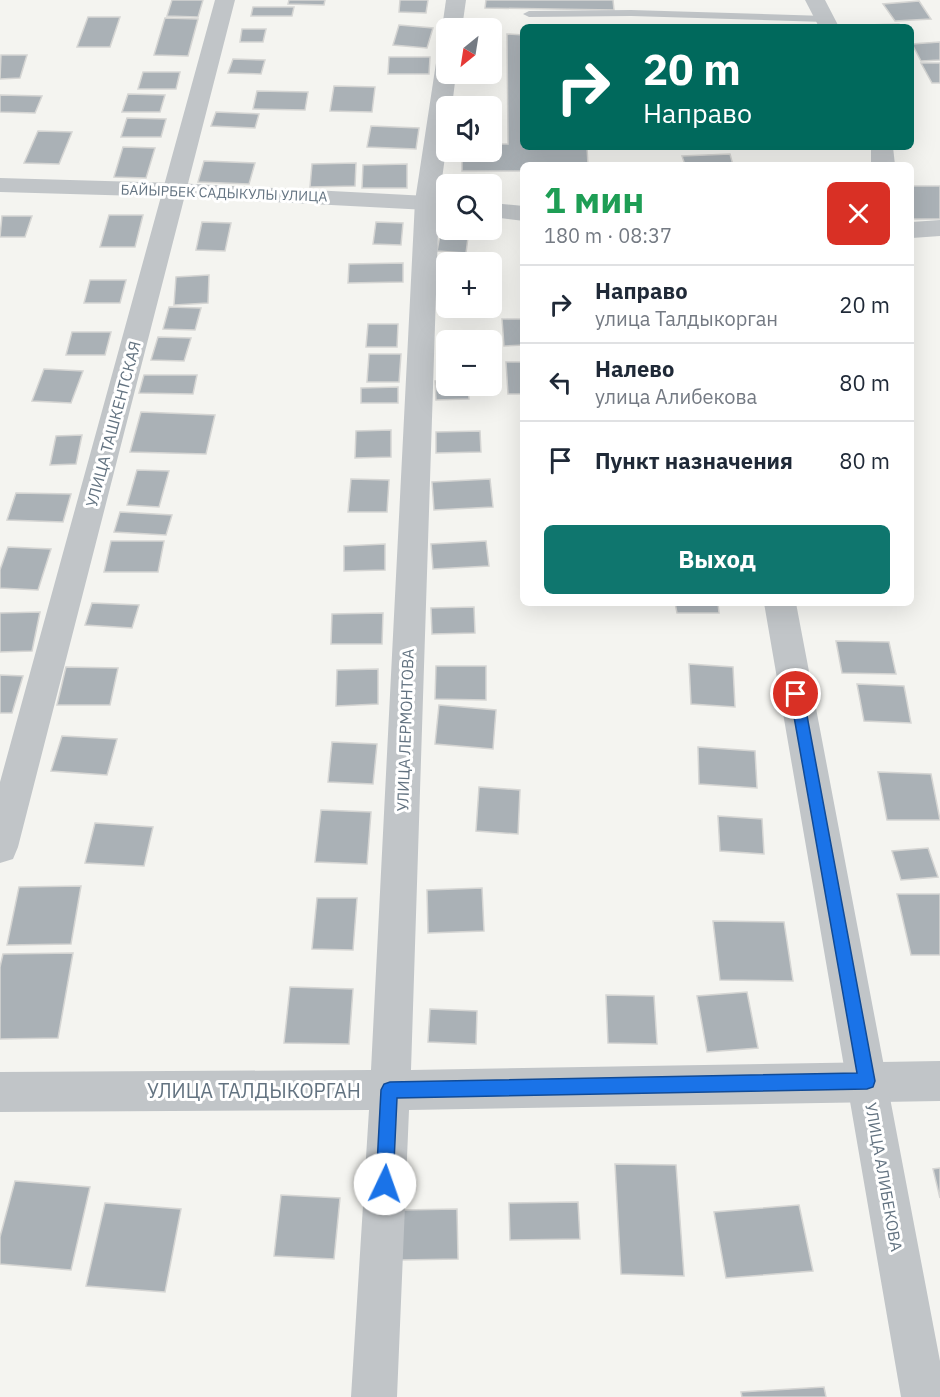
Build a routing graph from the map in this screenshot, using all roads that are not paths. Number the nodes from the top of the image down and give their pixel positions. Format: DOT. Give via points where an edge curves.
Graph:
graph roads {
  1 [pos="225,0"];
  2 [pos="456,0"];
  3 [pos="628,0"];
  4 [pos="815,0"];
  5 [pos="631,12"];
  6 [pos="529,14"];
  7 [pos="453,18"];
  8 [pos="601,21"];
  9 [pos="827,23"];
  10 [pos="445,84"];
  11 [pos="439,174"];
  12 [pos="0,185"];
  13 [pos="175,190"];
  14 [pos="436,202"];
  15 [pos="502,211"];
  16 [pos="520,214"];
  17 [pos="436,221"];
  18 [pos="940,228"];
  19 [pos="914,230"];
  20 [pos="781,606"];
  21 [pos="0,847"];
  22 [pos="867,1081"];
  23 [pos="940,1081"];
  24 [pos="390,1090"];
  25 [pos="0,1092"];
  26 [pos="374,1397"];
  27 [pos="924,1397"];
  1 -- 13 [label="street, УЛИЦА ТАШКЕНТСКАЯ"];
  2 -- 7 [label="street"];
  3 -- 5 [label="lane"];
  4 -- 9 [label="street"];
  5 -- 8 [label="lane"];
  5 -- 9 [label="lane"];
  6 -- 8 [label="lane"];
  10 -- 11 [label="street, УЛИЦА ЛЕРМОНТОВА"];
  12 -- 13 [label="street, БАЙЫРБЕК САДЫКУЛЫ УЛИЦА"];
  13 -- 14 [label="street, БАЙЫРБЕК САДЫКУЛЫ УЛИЦА"];
  13 -- 21 [label="street, УЛИЦА ТАШКЕНТСКАЯ"];
  15 -- 16 [label="street"];
  17 -- 24 [label="street, УЛИЦА ЛЕРМОНТОВА"];
  18 -- 19 [label="street"];
  20 -- 22 [label="street, УЛИЦА АЛИБЕКОВА"];
  22 -- 23 [label="street, УЛИЦА ТАЛДЫКОРГАН"];
  22 -- 24 [label="street, УЛИЦА ТАЛДЫКОРГАН"];
  22 -- 27 [label="street, УЛИЦА АЛИБЕКОВА"];
  24 -- 25 [label="street, УЛИЦА ТАЛДЫКОРГАН"];
  24 -- 26 [label="street, УЛИЦА ЛЕРМОНТОВА"];
}
